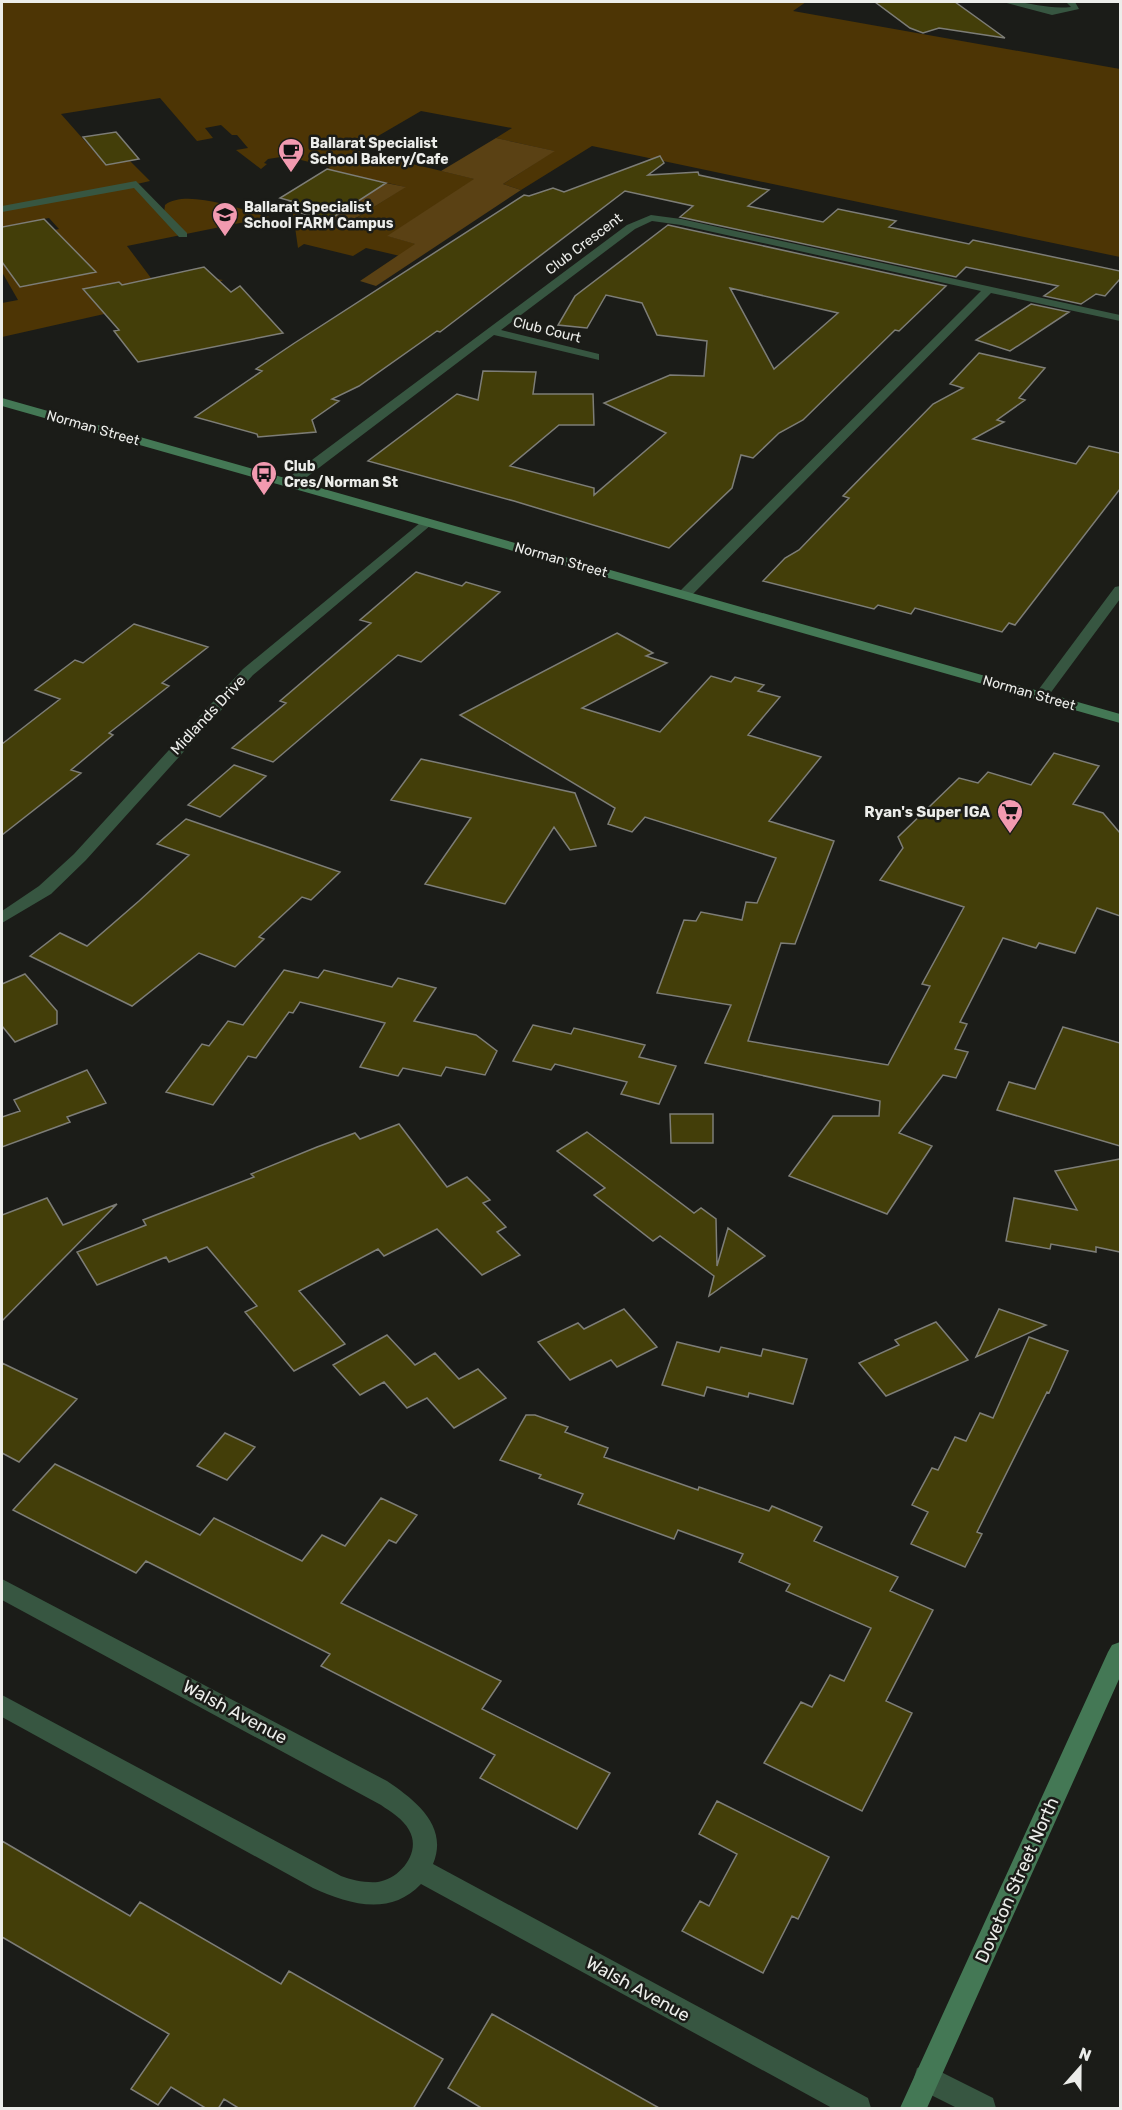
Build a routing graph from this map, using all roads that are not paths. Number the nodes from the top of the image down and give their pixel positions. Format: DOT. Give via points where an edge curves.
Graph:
graph roads {
  1 [pos="1007,2"];
  2 [pos="1070,2"];
  3 [pos="2,209"];
  4 [pos="183,235"];
  5 [pos="989,289"];
  6 [pos="1120,318"];
  7 [pos="492,332"];
  8 [pos="596,357"];
  9 [pos="2,402"];
  10 [pos="290,483"];
  11 [pos="426,522"];
  12 [pos="1120,590"];
  13 [pos="684,595"];
  14 [pos="1041,696"];
  15 [pos="1120,719"];
  16 [pos="2,918"];
  17 [pos="2,1589"];
  18 [pos="1120,1652"];
  19 [pos="2,1705"];
  20 [pos="418,1869"];
  21 [pos="927,2078"];
  22 [pos="858,2109"];
  23 [pos="913,2109"];
  24 [pos="983,2109"];
  1 -- 2 [label="street" via="1059,12 1075,9"];
  3 -- 4 [label="street" via="136,184"];
  5 -- 6 [label="street, Club Crescent"];
  5 -- 7 [label="street, Club Crescent" via="651,218 631,227"];
  5 -- 13 [label="street"];
  7 -- 8 [label="street, Club Court"];
  7 -- 10 [label="street, Club Crescent"];
  9 -- 10 [label="main road, Norman Street"];
  10 -- 11 [label="main road, Norman Street"];
  11 -- 13 [label="main road, Norman Street"];
  11 -- 16 [label="street, Midlands Drive" via="248,672 74,863 45,890"];
  12 -- 14 [label="street"];
  13 -- 14 [label="main road, Norman Street"];
  14 -- 15 [label="main road, Norman Street"];
  17 -- 20 [label="street, Walsh Avenue" via="378,1789 421,1826 426,1844"];
  18 -- 21 [label="main road, Doveton Street North"];
  19 -- 20 [label="street" via="305,1872 338,1886 361,1893 384,1893 407,1882"];
  20 -- 22 [label="street, Walsh Avenue"];
  21 -- 23 [label="main road, Doveton Street North"];
  21 -- 24 [label="street"];
}
